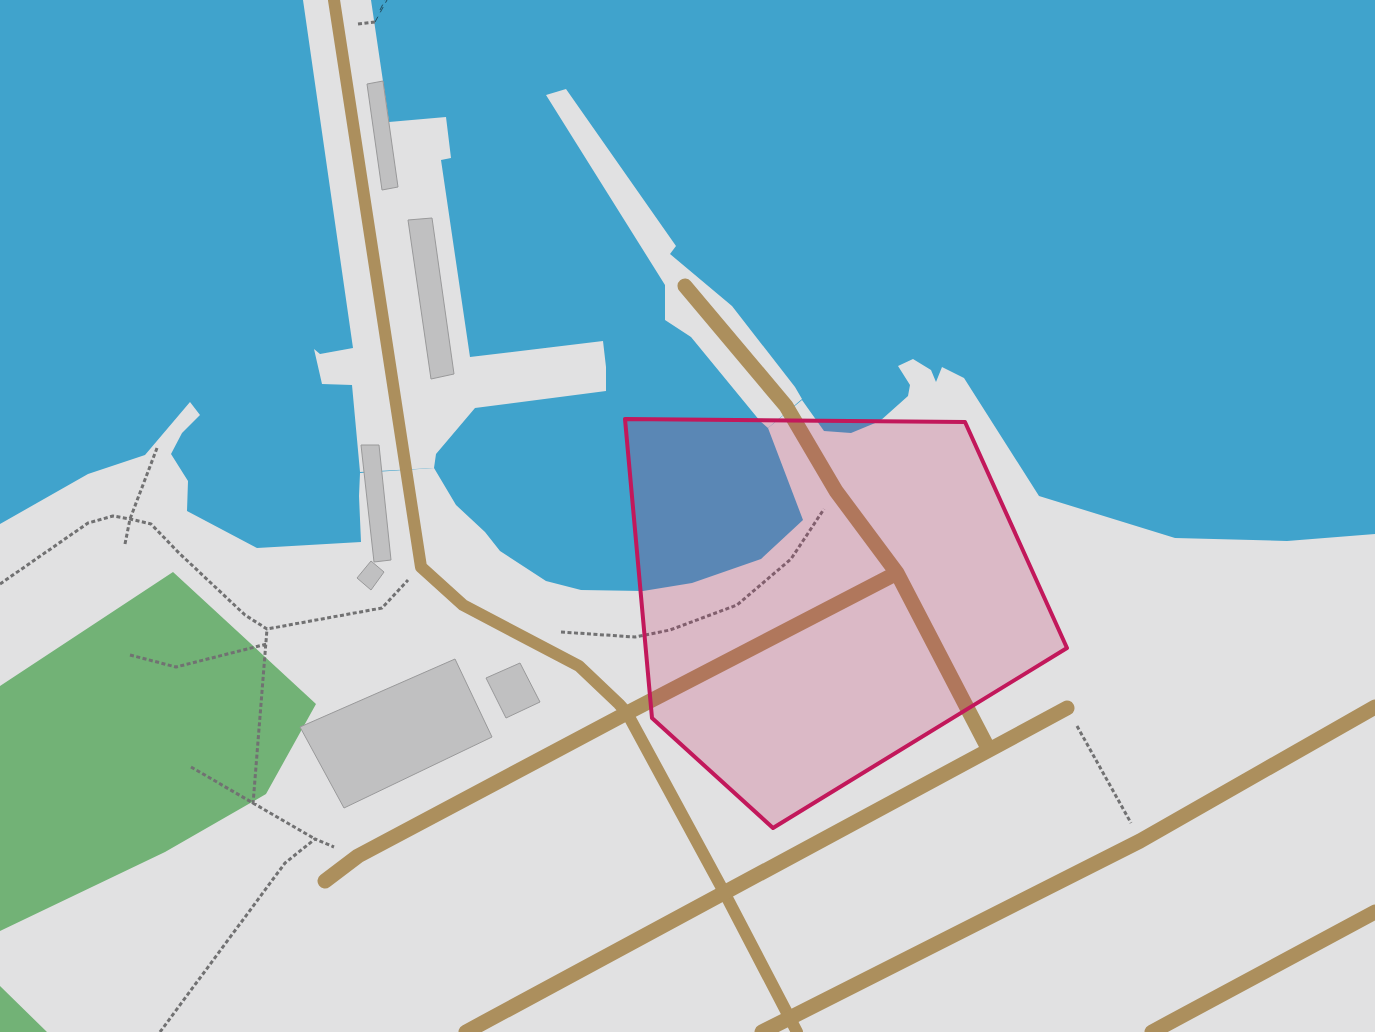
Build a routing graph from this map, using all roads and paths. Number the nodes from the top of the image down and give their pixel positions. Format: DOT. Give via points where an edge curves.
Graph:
graph roads {
  1 [pos="334,0"];
  2 [pos="685,286"];
  3 [pos="157,448"];
  4 [pos="836,491"];
  5 [pos="130,519"];
  6 [pos="125,544"];
  7 [pos="421,567"];
  8 [pos="897,573"];
  9 [pos="0,584"];
  10 [pos="267,629"];
  11 [pos="557,632"];
  12 [pos="267,644"];
  13 [pos="130,655"];
  14 [pos="1375,707"];
  15 [pos="1067,708"];
  16 [pos="627,713"];
  17 [pos="989,750"];
  18 [pos="191,767"];
  19 [pos="254,804"];
  20 [pos="315,839"];
  21 [pos="1140,841"];
  22 [pos="358,856"];
  23 [pos="325,881"];
  24 [pos="724,892"];
  25 [pos="1375,912"];
  26 [pos="790,1017"];
  27 [pos="160,1032"];
  28 [pos="466,1032"];
  29 [pos="762,1032"];
  30 [pos="797,1032"];
  31 [pos="1152,1032"];
  1 -- 7 [label="lane"];
  2 -- 4 [label="street" via="786,406"];
  3 -- 5 [label="path"];
  4 -- 8 [label="street"];
  4 -- 11 [label="path" via="791,559 737,604 670,630 635,637"];
  5 -- 6 [label="path"];
  5 -- 9 [label="path" via="113,516 88,522"];
  5 -- 10 [label="path" via="151,524 245,615"];
  7 -- 10 [label="path" via="382,608"];
  7 -- 16 [label="lane" via="463,605 579,666"];
  8 -- 16 [label="street"];
  8 -- 17 [label="street"];
  10 -- 12 [label="path"];
  12 -- 13 [label="path" via="176,667"];
  12 -- 19 [label="path"];
  14 -- 21 [label="street"];
  15 -- 17 [label="street"];
  15 -- 21 [label="path"];
  16 -- 22 [label="street"];
  16 -- 24 [label="lane"];
  17 -- 24 [label="street"];
  18 -- 19 [label="path"];
  19 -- 20 [label="path"];
  20 -- 22 [label="path"];
  20 -- 27 [label="path" via="285,863"];
  21 -- 26 [label="street"];
  22 -- 23 [label="street"];
  24 -- 26 [label="lane"];
  24 -- 28 [label="street"];
  25 -- 31 [label="street"];
  26 -- 29 [label="street"];
  26 -- 30 [label="lane"];
}
